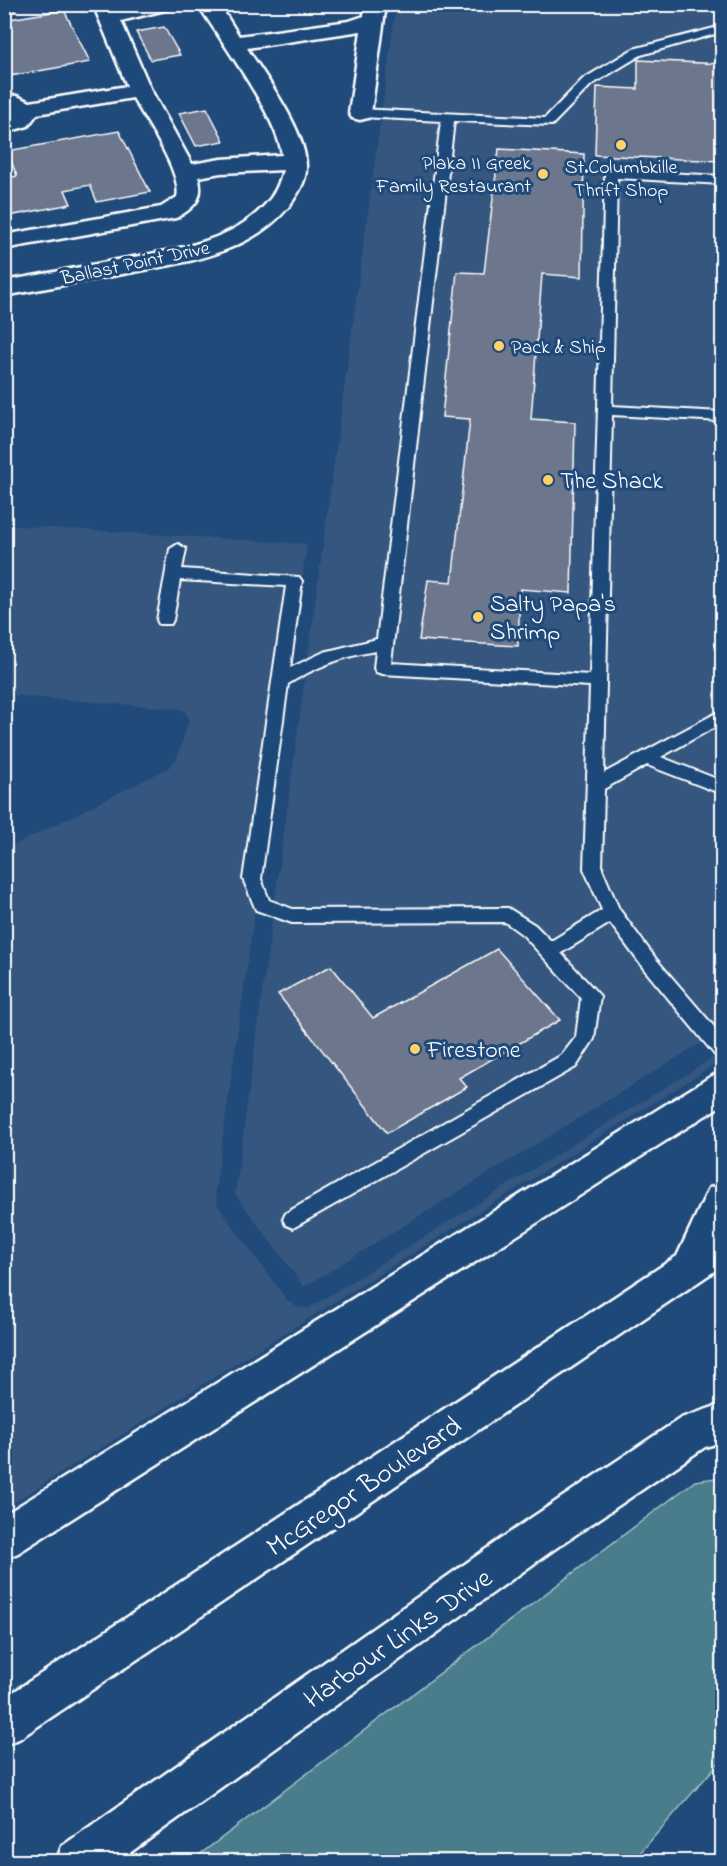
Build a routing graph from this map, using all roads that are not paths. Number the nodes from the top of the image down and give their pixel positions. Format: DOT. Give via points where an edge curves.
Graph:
graph roads {
  1 [pos="166,4"];
  2 [pos="206,4"];
  3 [pos="106,11"];
  4 [pos="375,12"];
  5 [pos="723,29"];
  6 [pos="233,43"];
  7 [pos="370,46"];
  8 [pos="312,53"];
  9 [pos="140,90"];
  10 [pos="4,102"];
  11 [pos="26,109"];
  12 [pos="360,113"];
  13 [pos="448,117"];
  14 [pos="4,126"];
  15 [pos="294,161"];
  16 [pos="185,172"];
  17 [pos="723,180"];
  18 [pos="4,242"];
  19 [pos="4,289"];
  20 [pos="605,410"];
  21 [pos="723,417"];
  22 [pos="178,549"];
  23 [pos="173,574"];
  24 [pos="165,620"];
  25 [pos="385,644"];
  26 [pos="598,681"];
  27 [pos="279,682"];
  28 [pos="723,716"];
  29 [pos="647,758"];
  30 [pos="595,786"];
  31 [pos="723,788"];
  32 [pos="612,913"];
  33 [pos="549,951"];
  34 [pos="723,1049"];
  35 [pos="723,1087"];
  36 [pos="723,1199"];
  37 [pos="293,1220"];
  38 [pos="723,1246"];
  39 [pos="690,1267"];
  40 [pos="723,1423"];
  41 [pos="4,1539"];
  42 [pos="4,1724"];
  43 [pos="78,1862"];
  1 -- 3 [label="street"];
  2 -- 6 [label="street, Ballast Point Drive"];
  3 -- 9 [label="street"];
  4 -- 6 [label="street" via="352,27"];
  4 -- 7 [label="street"];
  5 -- 13 [label="lane" via="637,52 588,82 548,122"];
  6 -- 15 [label="street, Ballast Point Drive" via="258,63 270,101 292,145"];
  7 -- 8 [label="street"];
  7 -- 12 [label="street"];
  9 -- 11 [label="street"];
  9 -- 16 [label="street"];
  10 -- 11 [label="street"];
  11 -- 14 [label="street" via="20,121"];
  12 -- 13 [label="lane"];
  13 -- 25 [label="lane"];
  15 -- 16 [label="street"];
  15 -- 19 [label="street, Ballast Point Drive" via="287,193 273,212 222,243 187,254"];
  16 -- 18 [label="street" via="191,186 190,196 183,206 168,213"];
  17 -- 20 [label="lane" via="610,174"];
  20 -- 21 [label="lane"];
  20 -- 26 [label="lane"];
  22 -- 23 [label="lane"];
  23 -- 24 [label="lane"];
  23 -- 27 [label="lane" via="294,581"];
  25 -- 26 [label="lane" via="382,668"];
  25 -- 27 [label="lane" via="327,656 300,667"];
  26 -- 30 [label="lane"];
  27 -- 33 [label="lane" via="252,879 262,905 292,916 508,915"];
  28 -- 29 [label="lane"];
  29 -- 30 [label="lane"];
  29 -- 31 [label="lane"];
  30 -- 32 [label="lane" via="593,869"];
  32 -- 33 [label="lane"];
  32 -- 34 [label="lane"];
  33 -- 37 [label="lane" via="591,996 585,1039 569,1061"];
  35 -- 41 [label="street"];
  36 -- 39 [label="street"];
  38 -- 39 [label="street, McGregor Boulevard"];
  39 -- 42 [label="street, McGregor Boulevard"];
  40 -- 43 [label="street, Harbour Links Drive" via="695,1431 539,1536"];
}
